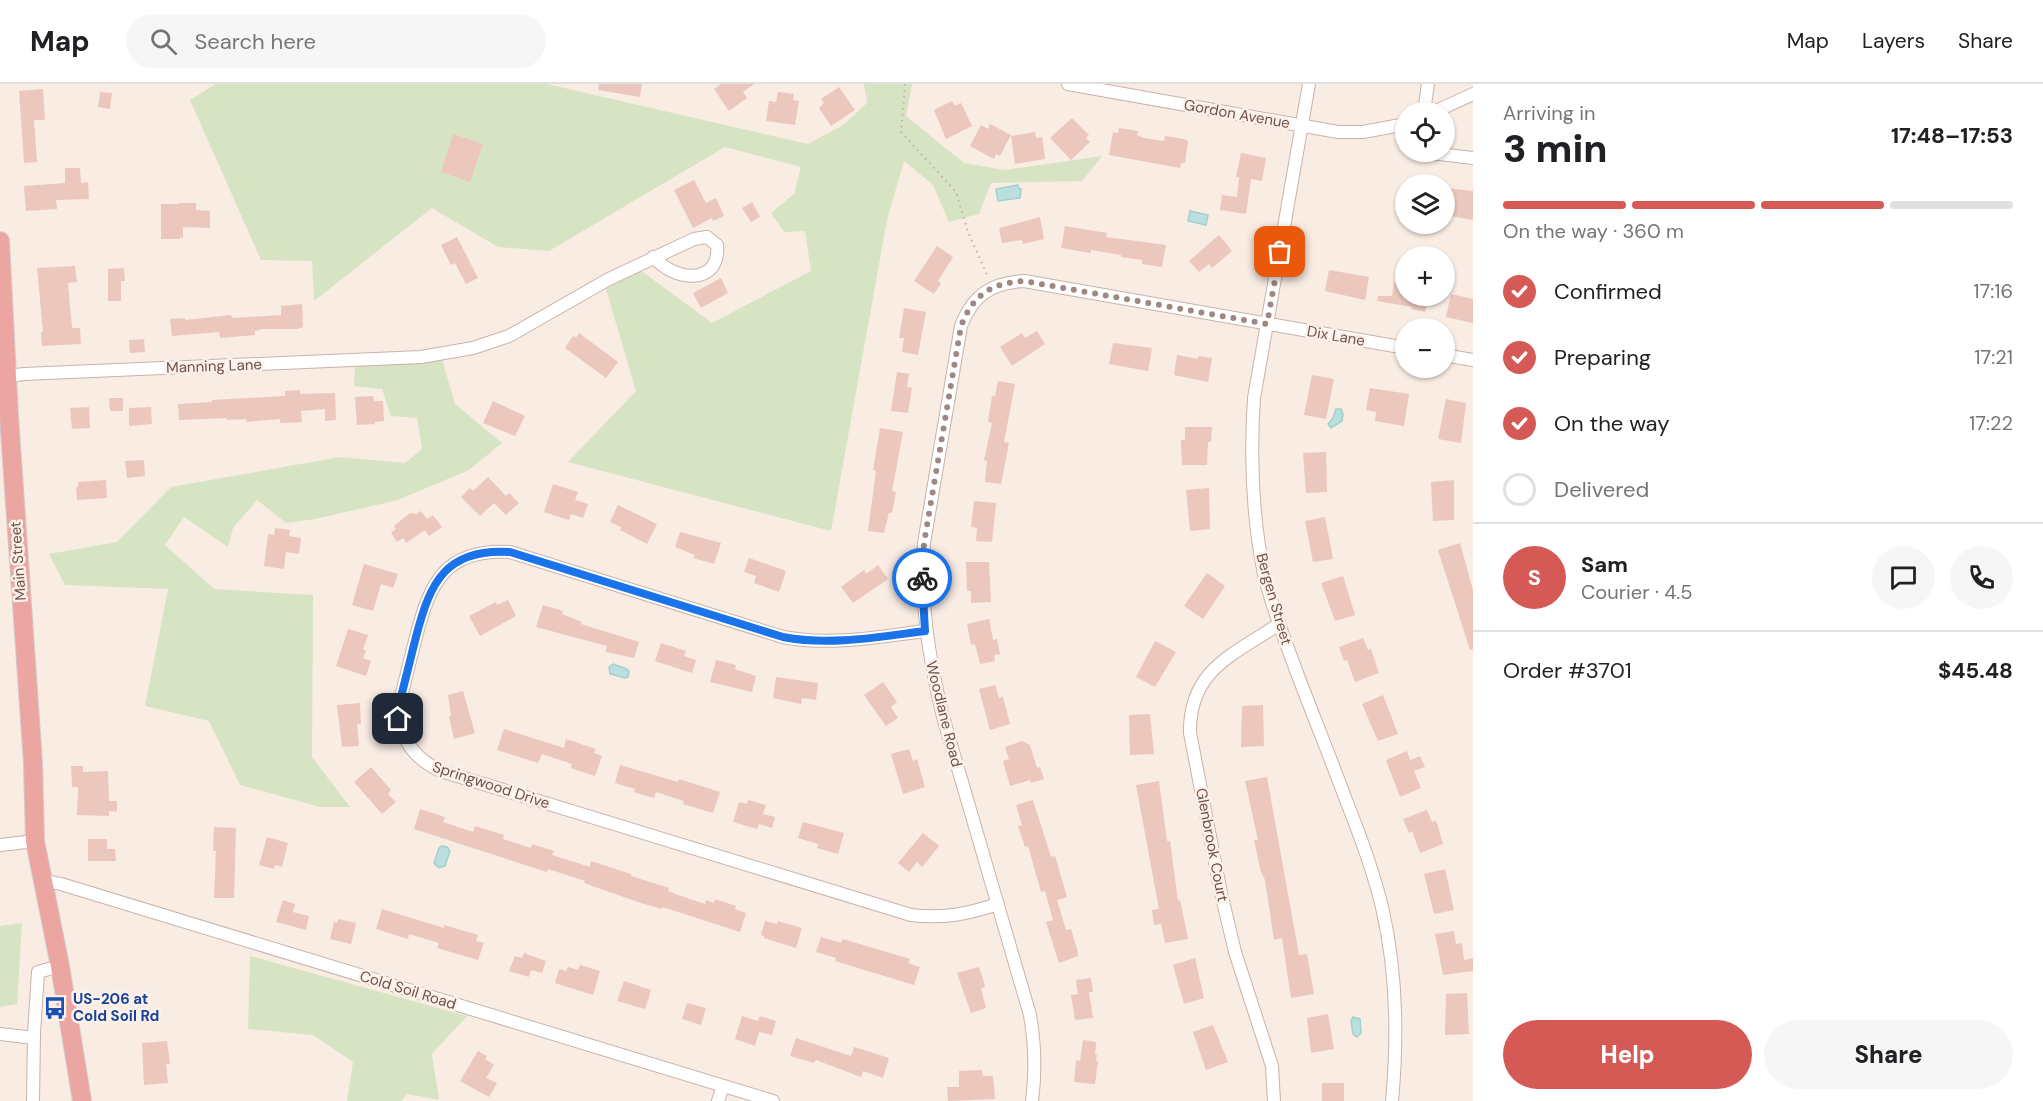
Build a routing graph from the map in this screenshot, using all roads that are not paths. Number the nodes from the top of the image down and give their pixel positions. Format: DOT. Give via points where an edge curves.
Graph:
graph roads {
  1 [pos="1068,84"];
  2 [pos="1309,84"];
  3 [pos="1428,84"];
  4 [pos="1473,94"];
  5 [pos="1425,102"];
  6 [pos="1455,102"];
  7 [pos="1302,126"];
  8 [pos="1395,126"];
  9 [pos="1455,156"];
  10 [pos="1473,158"];
  11 [pos="0,241"];
  12 [pos="652,257"];
  13 [pos="1267,324"];
  14 [pos="1395,346"];
  15 [pos="1455,357"];
  16 [pos="1473,360"];
  17 [pos="4,376"];
  18 [pos="1279,624"];
  19 [pos="925,631"];
  20 [pos="35,841"];
  21 [pos="0,845"];
  22 [pos="42,880"];
  23 [pos="998,904"];
  24 [pos="60,966"];
  25 [pos="0,1034"];
  26 [pos="34,1038"];
  27 [pos="723,1086"];
  28 [pos="33,1101"];
  29 [pos="82,1101"];
  30 [pos="718,1101"];
  31 [pos="773,1101"];
  32 [pos="1032,1101"];
  33 [pos="1274,1101"];
  34 [pos="1392,1101"];
  1 -- 7 [label="street, Gordon Avenue"];
  2 -- 7 [label="street, Bergen Street"];
  3 -- 5 [label="street"];
  4 -- 6 [label="street"];
  7 -- 8 [label="street, Gordon Avenue" via="1338,132"];
  7 -- 13 [label="street, Bergen Street"];
  9 -- 10 [label="street"];
  11 -- 17 [label="highway, Main Street"];
  12 -- 12 [label="street, Manning Lane" via="694,239 707,237 717,245 718,257 712,268 701,275 668,269"];
  12 -- 17 [label="street, Manning Lane" via="509,336 473,348 421,357"];
  13 -- 14 [label="street, Dix Lane"];
  13 -- 18 [label="street, Bergen Street" via="1254,398 1252,482 1256,529"];
  13 -- 19 [label="street, Woodlane Road" via="1024,281 997,285 985,292 967,312 961,326 924,543"];
  15 -- 16 [label="street"];
  17 -- 20 [label="highway, Main Street" via="33,763"];
  18 -- 33 [label="street, Glenbrook Court" via="1209,674 1201,684 1190,717 1221,892 1241,971 1272,1066"];
  18 -- 34 [label="street, Bergen Street" via="1369,860 1382,907 1394,983"];
  19 -- 23 [label="street, Woodlane Road" via="943,717"];
  19 -- 23 [label="street, Springwood Drive" via="804,641 510,552 494,551 463,559 449,568 430,592 398,719 402,735 418,758 441,771 911,915 954,916"];
  20 -- 21 [label="street"];
  20 -- 22 [label="highway, Main Street"];
  22 -- 24 [label="highway, Main Street"];
  22 -- 27 [label="street, Cold Soil Road"];
  23 -- 32 [label="street, Woodlane Road" via="1035,1042"];
  24 -- 26 [label="street" via="38,972"];
  24 -- 29 [label="highway, Main Street"];
  25 -- 26 [label="street"];
  26 -- 28 [label="street"];
  27 -- 30 [label="street"];
  27 -- 31 [label="street, Cold Soil Road"];
}
